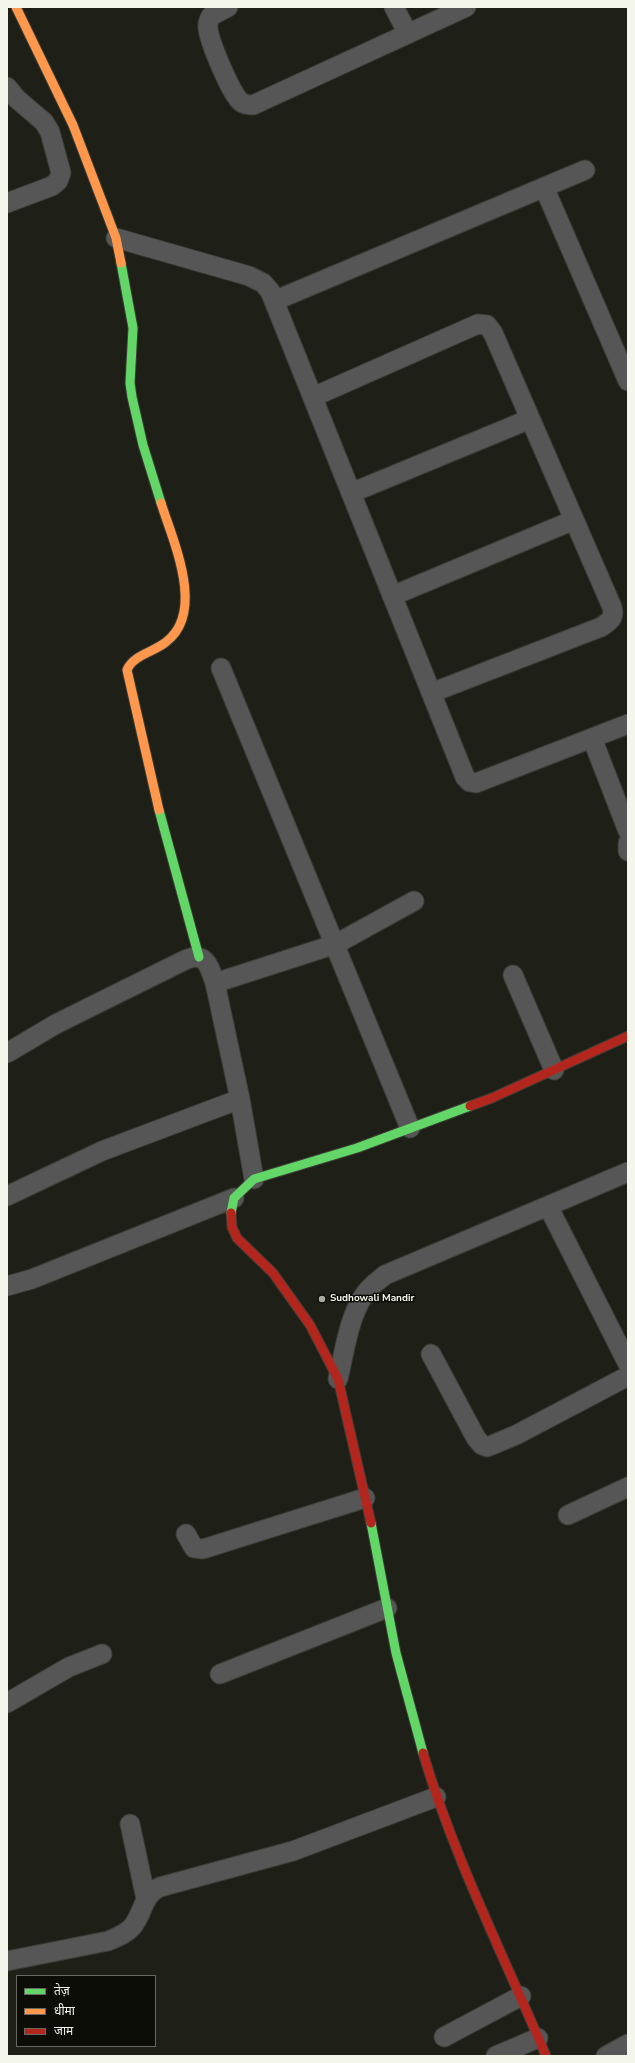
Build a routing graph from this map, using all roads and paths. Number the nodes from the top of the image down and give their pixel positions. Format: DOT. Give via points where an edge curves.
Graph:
graph roads {
  1 [pos="16,7"];
  2 [pos="228,7"];
  3 [pos="394,7"];
  4 [pos="466,7"];
  5 [pos="408,34"];
  6 [pos="7,87"];
  7 [pos="585,170"];
  8 [pos="544,187"];
  9 [pos="7,203"];
  10 [pos="116,238"];
  11 [pos="274,301"];
  12 [pos="628,381"];
  13 [pos="313,397"];
  14 [pos="530,419"];
  15 [pos="351,492"];
  16 [pos="574,520"];
  17 [pos="392,596"];
  18 [pos="221,668"];
  19 [pos="431,693"];
  20 [pos="628,724"];
  21 [pos="592,738"];
  22 [pos="628,832"];
  23 [pos="628,843"];
  24 [pos="628,852"];
  25 [pos="414,901"];
  26 [pos="336,944"];
  27 [pos="199,957"];
  28 [pos="513,975"];
  29 [pos="215,983"];
  30 [pos="628,1036"];
  31 [pos="7,1053"];
  32 [pos="554,1070"];
  33 [pos="240,1099"];
  34 [pos="410,1128"];
  35 [pos="628,1172"];
  36 [pos="254,1179"];
  37 [pos="7,1196"];
  38 [pos="234,1198"];
  39 [pos="548,1206"];
  40 [pos="7,1286"];
  41 [pos="431,1354"];
  42 [pos="628,1364"];
  43 [pos="628,1376"];
  44 [pos="338,1379"];
  45 [pos="628,1487"];
  46 [pos="366,1498"];
  47 [pos="568,1515"];
  48 [pos="186,1534"];
  49 [pos="387,1608"];
  50 [pos="102,1654"];
  51 [pos="220,1674"];
  52 [pos="7,1703"];
  53 [pos="436,1797"];
  54 [pos="130,1824"];
  55 [pos="146,1899"];
  56 [pos="7,1961"];
  57 [pos="521,1996"];
  58 [pos="444,2037"];
  59 [pos="538,2038"];
  60 [pos="628,2044"];
  61 [pos="496,2056"];
  62 [pos="546,2056"];
  63 [pos="606,2056"];
  1 -- 10 [label="street" via="73,125"];
  2 -- 5 [label="street" via="211,16 208,27 222,68 233,90 240,101 247,105 253,105"];
  3 -- 5 [label="street"];
  4 -- 5 [label="street"];
  6 -- 9 [label="street" via="47,127 61,173 58,181 52,186"];
  7 -- 8 [label="street"];
  8 -- 11 [label="street"];
  8 -- 12 [label="street"];
  10 -- 11 [label="street" via="249,276 263,283"];
  10 -- 27 [label="street" via="131,309 132,398 143,445 186,589 186,606 181,623 175,632 166,642 130,663 127,670 152,785"];
  11 -- 13 [label="street"];
  13 -- 14 [label="street" via="478,324 487,325 493,333"];
  13 -- 15 [label="street"];
  14 -- 15 [label="street"];
  14 -- 16 [label="street"];
  15 -- 17 [label="street"];
  16 -- 17 [label="street"];
  16 -- 19 [label="street" via="612,607 614,614 611,620"];
  17 -- 19 [label="street"];
  18 -- 26 [label="street"];
  19 -- 21 [label="street" via="464,777 470,782 476,783"];
  20 -- 21 [label="street"];
  21 -- 22 [label="street"];
  23 -- 24 [label="street"];
  25 -- 26 [label="street"];
  26 -- 29 [label="street"];
  26 -- 34 [label="street"];
  27 -- 29 [label="street" via="207,962"];
  27 -- 31 [label="street" via="185,960 56,1024"];
  28 -- 32 [label="street"];
  29 -- 33 [label="street"];
  30 -- 32 [label="street"];
  32 -- 34 [label="street" via="492,1098"];
  33 -- 36 [label="street"];
  33 -- 37 [label="street" via="102,1151"];
  34 -- 36 [label="street"];
  35 -- 39 [label="street"];
  36 -- 38 [label="street"];
  38 -- 40 [label="street" via="32,1279"];
  38 -- 44 [label="street" via="230,1215 237,1238 273,1273 310,1325"];
  39 -- 42 [label="street"];
  39 -- 44 [label="street" via="392,1272 372,1285 364,1295 352,1324"];
  41 -- 43 [label="street" via="476,1438 487,1447 516,1435"];
  44 -- 46 [label="street"];
  45 -- 47 [label="street"];
  46 -- 48 [label="street" via="203,1549 194,1548"];
  46 -- 49 [label="street"];
  49 -- 51 [label="street"];
  49 -- 53 [label="street" via="410,1710"];
  50 -- 52 [label="street" via="63,1670"];
  53 -- 55 [label="street" via="293,1850 160,1887 152,1890"];
  53 -- 57 [label="street" via="495,1942"];
  54 -- 55 [label="street"];
  55 -- 56 [label="street" via="139,1917 124,1935 108,1941"];
  57 -- 58 [label="street"];
  57 -- 59 [label="street"];
  59 -- 61 [label="street"];
  59 -- 62 [label="street"];
  60 -- 63 [label="street"];
}
